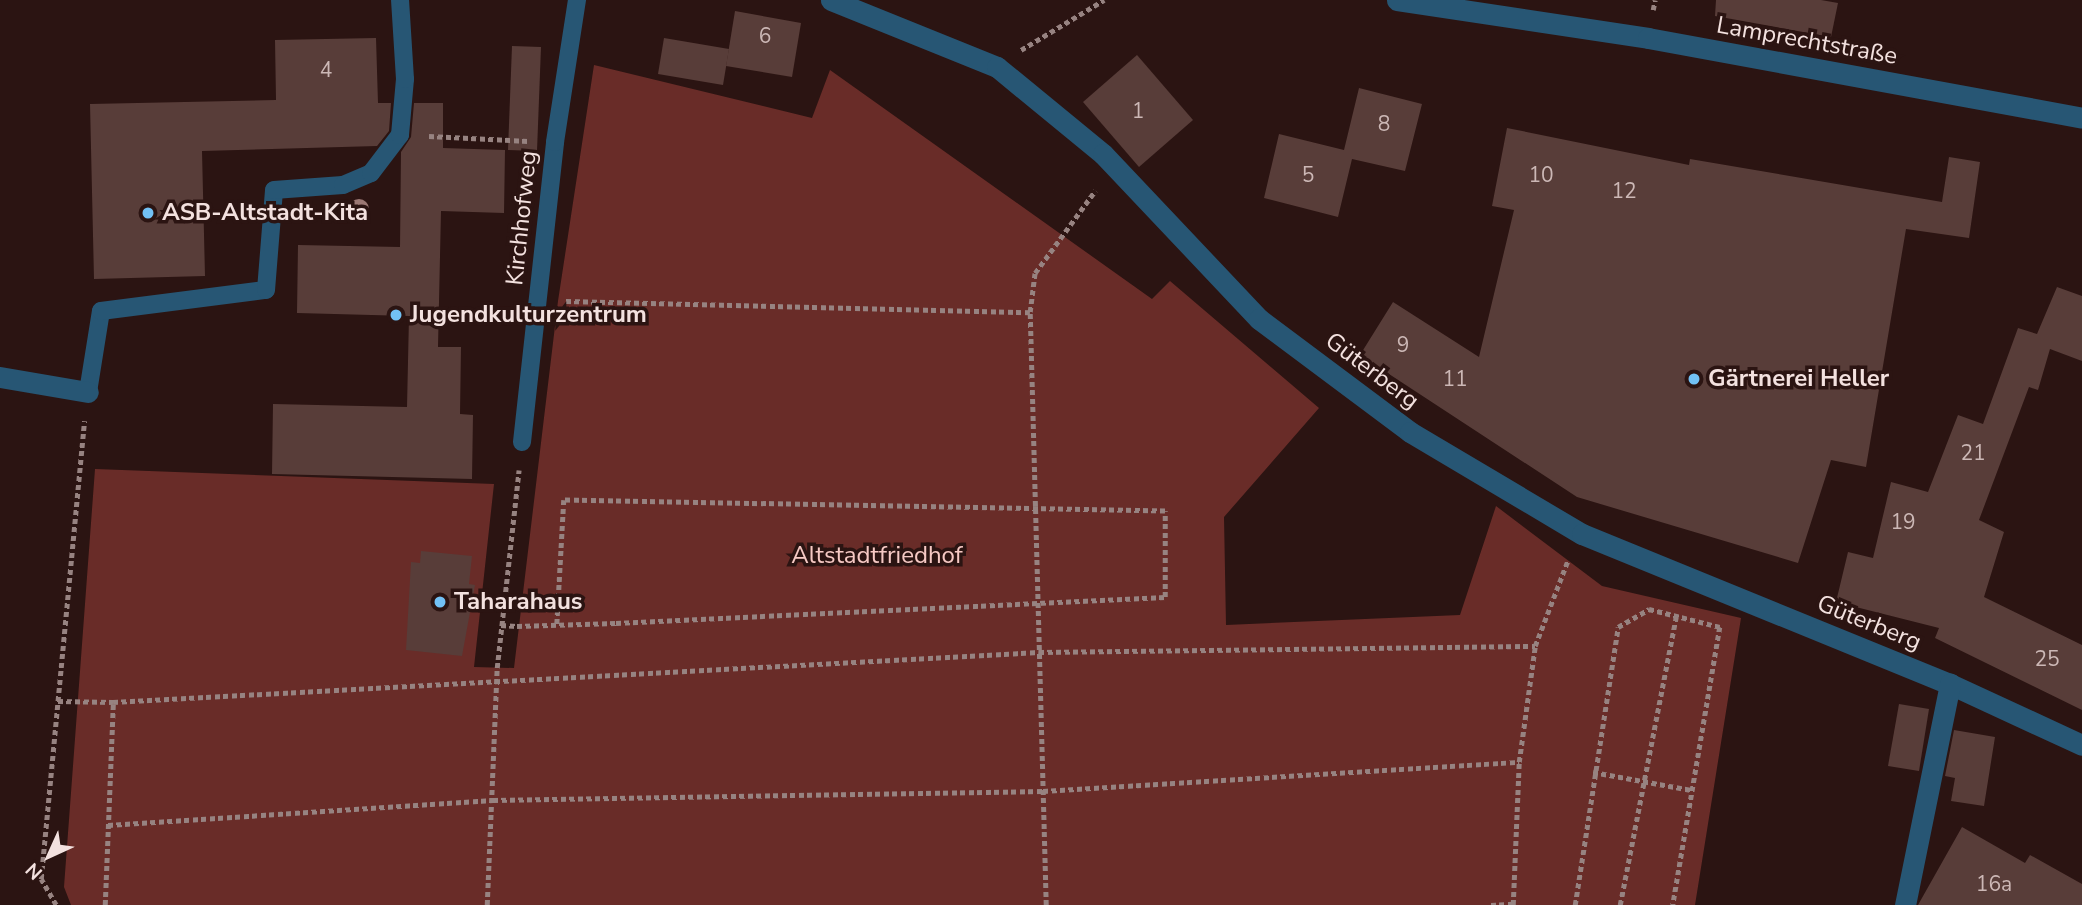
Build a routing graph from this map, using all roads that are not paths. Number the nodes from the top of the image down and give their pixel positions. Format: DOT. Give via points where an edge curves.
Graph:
graph roads {
  1 [pos="400,0"];
  2 [pos="577,0"];
  3 [pos="831,0"];
  4 [pos="1397,0"];
  5 [pos="2082,118"];
  6 [pos="0,377"];
  7 [pos="88,393"];
  8 [pos="522,442"];
  9 [pos="1950,684"];
  10 [pos="2082,745"];
  11 [pos="1906,904"];
  1 -- 7 [label="lane" via="405,79 400,135 371,173 343,185 274,190 266,290 101,311"];
  2 -- 8 [label="lane, Kirchhofweg" via="555,142"];
  3 -- 9 [label="street, Güterberg" via="997,67 1114,166 1259,319 1410,432 1582,534"];
  4 -- 5 [label="street, Lamprechtstraße" via="1648,38"];
  6 -- 7 [label="street"];
  9 -- 10 [label="street, Güterberg"];
  9 -- 11 [label="street"];
}
